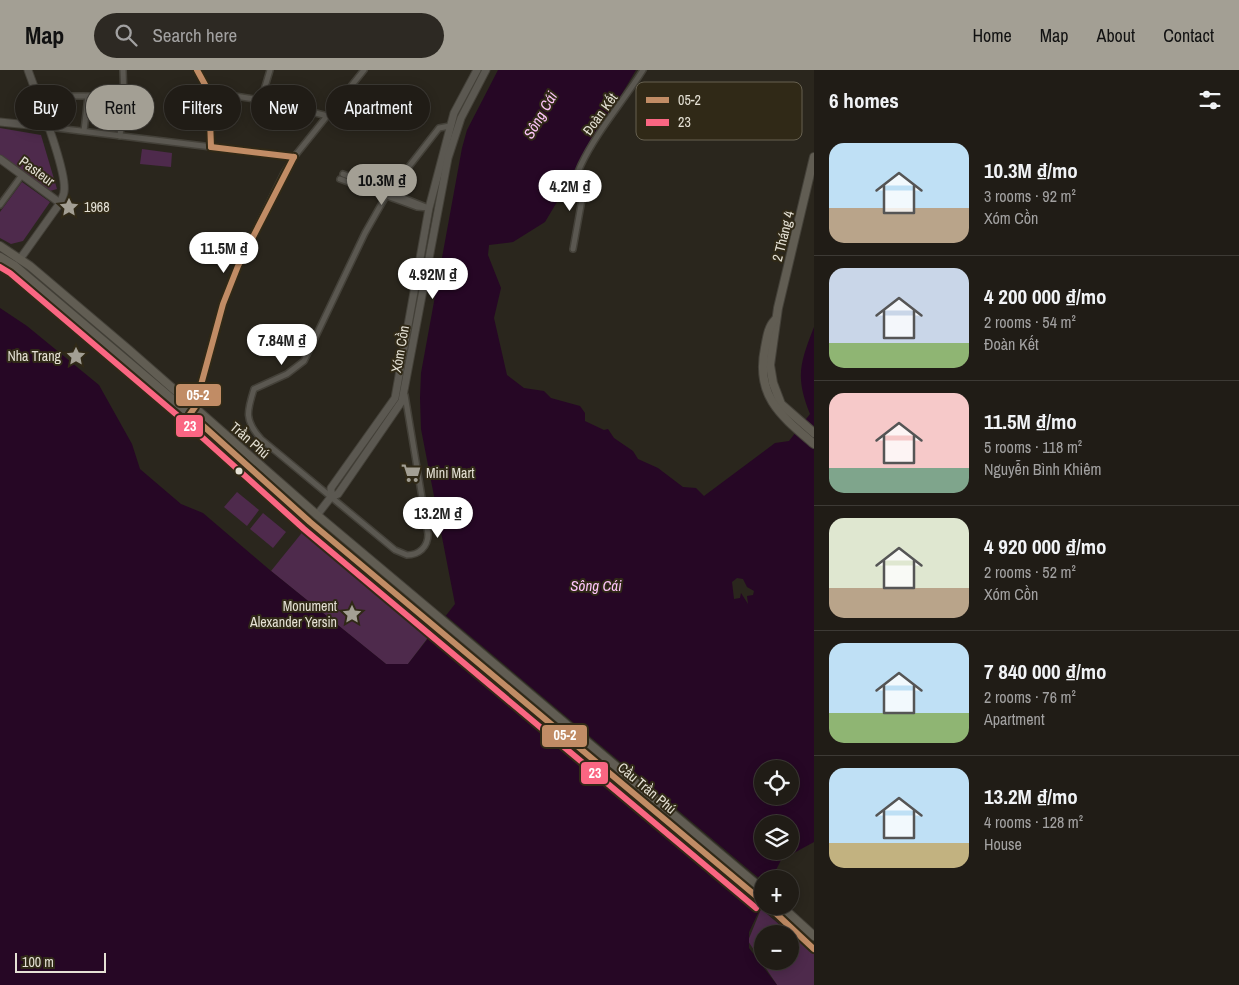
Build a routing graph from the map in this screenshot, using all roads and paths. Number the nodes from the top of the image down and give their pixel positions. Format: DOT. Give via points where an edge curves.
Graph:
graph roads {
  1 [pos="28,70"];
  2 [pos="123,70"];
  3 [pos="197,70"];
  4 [pos="270,70"];
  5 [pos="364,70"];
  6 [pos="477,70"];
  7 [pos="486,70"];
  8 [pos="643,70"];
  9 [pos="34,85"];
  10 [pos="124,85"];
  11 [pos="205,85"];
  12 [pos="266,85"];
  13 [pos="352,85"];
  14 [pos="86,114"];
  15 [pos="326,118"];
  16 [pos="0,122"];
  17 [pos="15,124"];
  18 [pos="450,126"];
  19 [pos="49,130"];
  20 [pos="75,130"];
  21 [pos="121,130"];
  22 [pos="210,130"];
  23 [pos="84,131"];
  24 [pos="120,136"];
  25 [pos="211,147"];
  26 [pos="294,157"];
  27 [pos="814,157"];
  28 [pos="0,159"];
  29 [pos="22,175"];
  30 [pos="342,177"];
  31 [pos="388,194"];
  32 [pos="60,203"];
  33 [pos="0,205"];
  34 [pos="429,208"];
  35 [pos="438,210"];
  36 [pos="0,246"];
  37 [pos="573,248"];
  38 [pos="0,257"];
  39 [pos="20,259"];
  40 [pos="15,266"];
  41 [pos="80,309"];
  42 [pos="74,316"];
  43 [pos="129,350"];
  44 [pos="123,356"];
  45 [pos="766,365"];
  46 [pos="397,392"];
  47 [pos="405,394"];
  48 [pos="193,411"];
  49 [pos="814,433"];
  50 [pos="814,444"];
  51 [pos="330,497"];
  52 [pos="316,515"];
  53 [pos="310,522"];
  54 [pos="437,615"];
  55 [pos="431,622"];
  56 [pos="754,881"];
  57 [pos="754,893"];
  58 [pos="778,915"];
  59 [pos="791,915"];
  60 [pos="814,936"];
  61 [pos="814,949"];
  1 -- 9 [label="street"];
  2 -- 10 [label="street"];
  3 -- 11 [label="street"];
  4 -- 12 [label="street"];
  5 -- 13 [label="street"];
  6 -- 18 [label="street, Xóm Cồn"];
  7 -- 35 [label="street, Xóm Cồn" via="453,140"];
  8 -- 37 [label="street, Đoàn Kết" via="604,125 578,172 585,178 585,183"];
  14 -- 23 [label="street"];
  15 -- 26 [label="street"];
  16 -- 17 [label="street"];
  18 -- 31 [label="street" via="439,128"];
  18 -- 34 [label="street, Xóm Cồn"];
  19 -- 32 [label="street" via="63,180 64,192"];
  20 -- 23 [label="street"];
  21 -- 24 [label="street"];
  22 -- 25 [label="street"];
  23 -- 24 [label="street"];
  24 -- 25 [label="street"];
  25 -- 26 [label="street"];
  26 -- 48 [label="street" via="238,266 223,304"];
  27 -- 45 [label="main road, 2 Tháng 4"];
  28 -- 29 [label="street, Pasteur"];
  29 -- 32 [label="street, Pasteur"];
  29 -- 33 [label="street"];
  30 -- 31 [label="street"];
  31 -- 34 [label="street"];
  31 -- 51 [label="street" via="364,234 309,353 287,374 254,389 249,405 252,429"];
  32 -- 39 [label="street"];
  34 -- 35 [label="street"];
  34 -- 46 [label="street, Xóm Cồn"];
  35 -- 47 [label="street, Xóm Cồn"];
  36 -- 39 [label="main road, Trần Phú"];
  38 -- 40 [label="main road, Trần Phú"];
  39 -- 40 [label="main road"];
  39 -- 41 [label="main road, Trần Phú"];
  40 -- 42 [label="main road, Trần Phú"];
  41 -- 42 [label="main road"];
  41 -- 43 [label="main road, Trần Phú"];
  42 -- 44 [label="main road, Trần Phú"];
  43 -- 44 [label="main road"];
  43 -- 48 [label="main road, Trần Phú"];
  44 -- 48 [label="main road, Trần Phú"];
  45 -- 49 [label="main road" via="783,406"];
  45 -- 50 [label="main road" via="766,390 775,408"];
  46 -- 47 [label="street"];
  46 -- 51 [label="street, Xóm Cồn" via="384,417 331,488"];
  47 -- 51 [label="street, Xóm Cồn" via="387,426 338,494"];
  47 -- 51 [label="street" via="428,534 426,546 418,554 400,553"];
  48 -- 52 [label="main road, Trần Phú"];
  48 -- 53 [label="main road, Trần Phú"];
  51 -- 52 [label="street, Xóm Cồn"];
  52 -- 53 [label="main road"];
  52 -- 54 [label="main road, Trần Phú"];
  53 -- 55 [label="main road, Trần Phú"];
  54 -- 56 [label="main road, Cầu Trần Phú"];
  55 -- 57 [label="main road, Cầu Trần Phú"];
  58 -- 61 [label="main road"];
  59 -- 60 [label="main road"];
}
